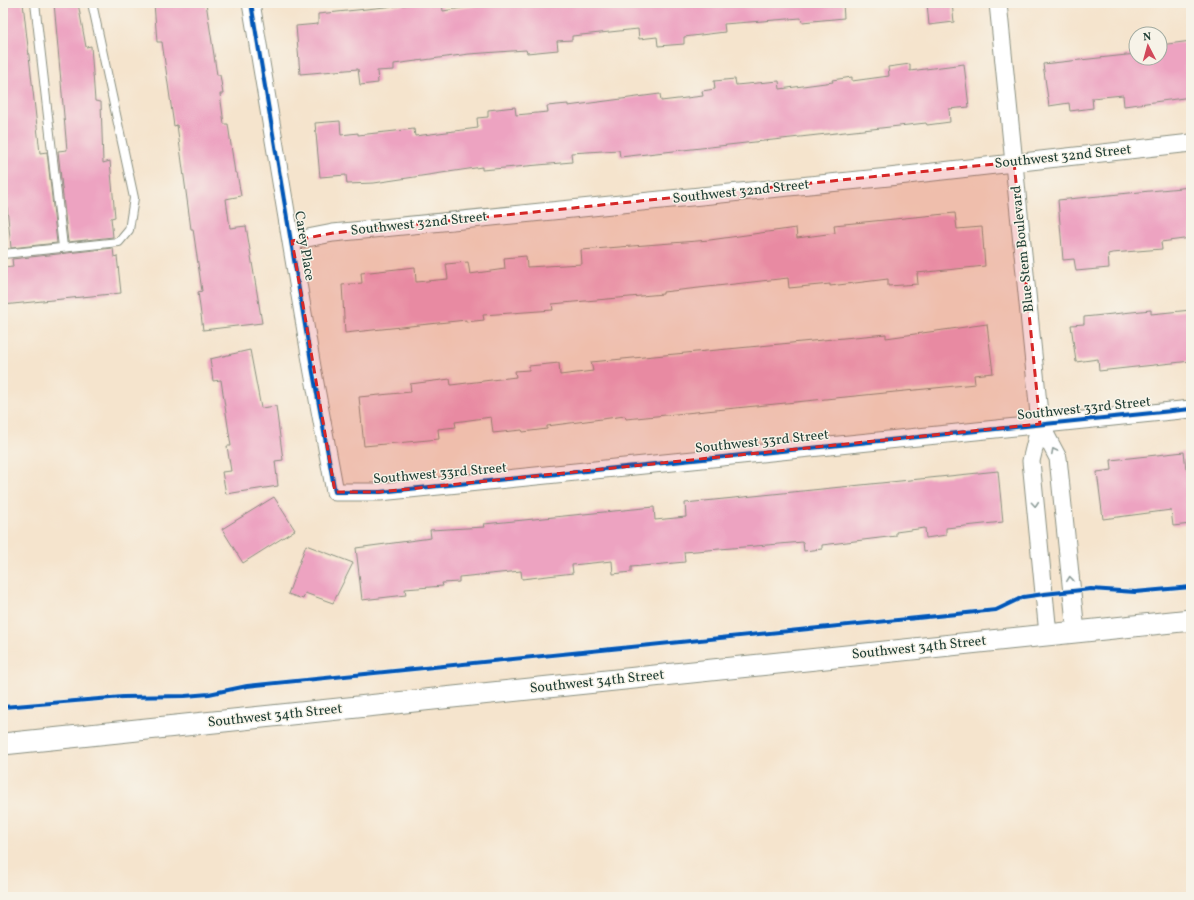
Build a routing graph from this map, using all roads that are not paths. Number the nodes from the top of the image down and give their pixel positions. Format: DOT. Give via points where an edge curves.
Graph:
graph roads {
  1 [pos="35,3"];
  2 [pos="92,3"];
  3 [pos="251,3"];
  4 [pos="998,3"];
  5 [pos="1191,143"];
  6 [pos="1014,162"];
  7 [pos="292,241"];
  8 [pos="63,248"];
  9 [pos="3,254"];
  10 [pos="1191,409"];
  11 [pos="1040,424"];
  12 [pos="335,492"];
  13 [pos="1191,620"];
  14 [pos="1076,632"];
  15 [pos="1048,634"];
  16 [pos="3,744"];
  1 -- 8 [label="lane"];
  2 -- 8 [label="lane" via="134,198 129,230 119,242"];
  3 -- 7 [label="street, Carey Place"];
  4 -- 6 [label="street, Blue Stem Boulevard"];
  5 -- 6 [label="street, Southwest 32nd Street"];
  6 -- 7 [label="street, Southwest 32nd Street" via="333,233"];
  6 -- 11 [label="street, Blue Stem Boulevard"];
  7 -- 12 [label="street, Carey Place"];
  8 -- 9 [label="lane"];
  10 -- 11 [label="street, Southwest 33rd Street"];
  11 -- 12 [label="street, Southwest 33rd Street" via="380,492"];
  14 -- 11 [label="street, Blue Stem Boulevard, one-way" via="1058,458"];
  11 -- 15 [label="street, Blue Stem Boulevard, one-way" via="1031,461"];
  13 -- 14 [label="street, Southwest 34th Street"];
  14 -- 15 [label="street, Southwest 34th Street"];
  15 -- 16 [label="street, Southwest 34th Street"];
}
